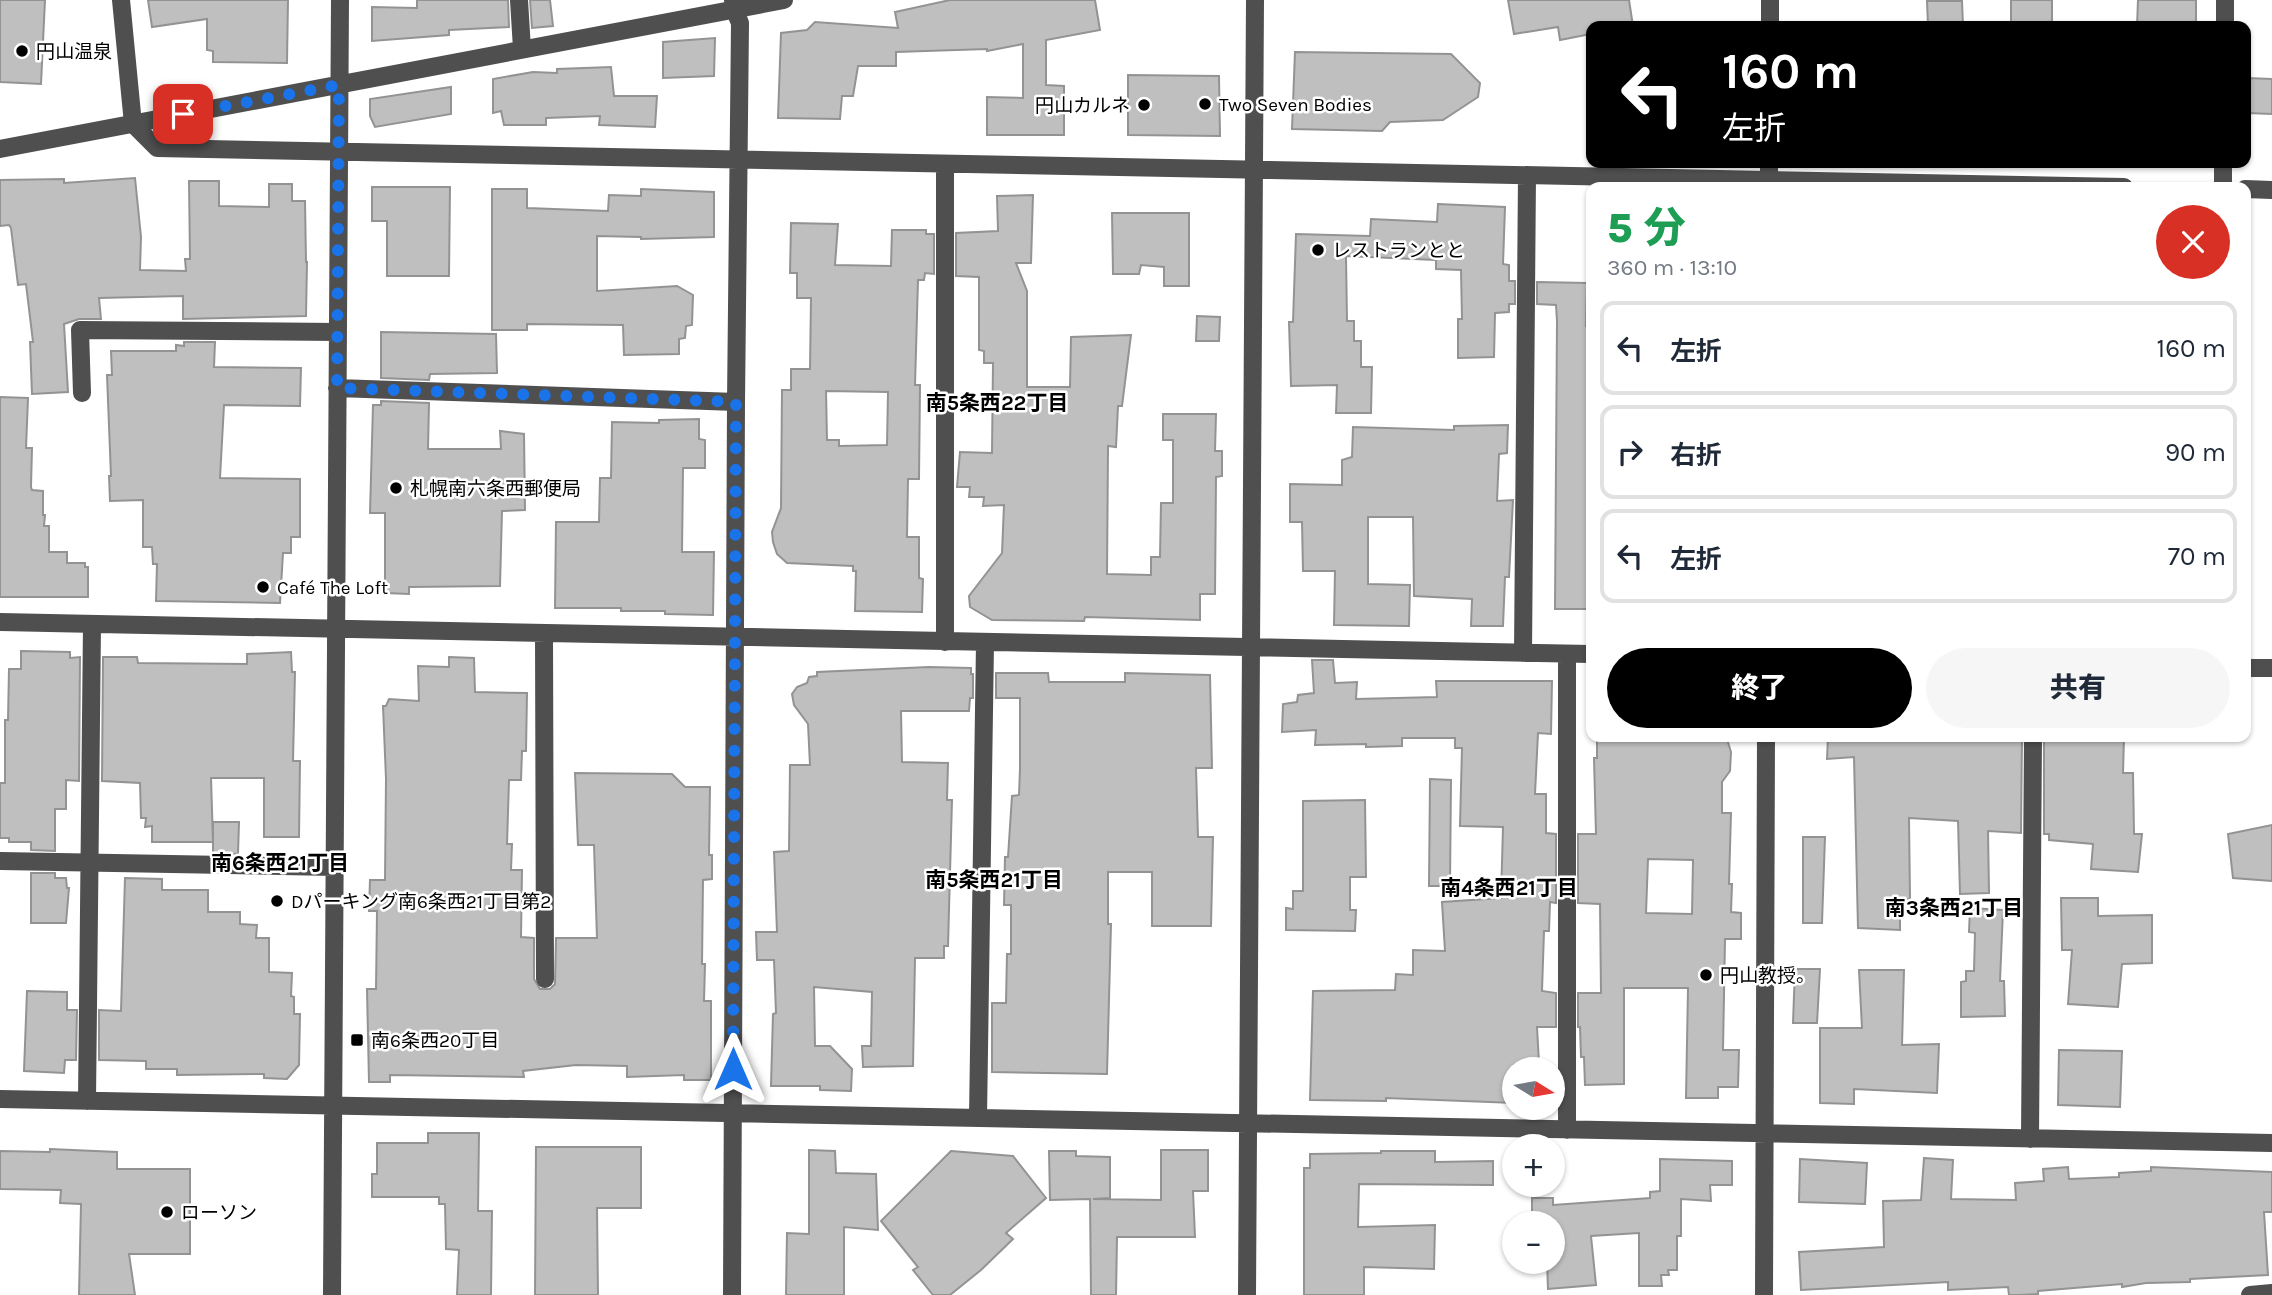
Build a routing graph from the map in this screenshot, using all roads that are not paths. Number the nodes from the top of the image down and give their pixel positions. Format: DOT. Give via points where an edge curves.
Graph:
graph roads {
  1 [pos="121,0"];
  2 [pos="340,0"];
  3 [pos="519,0"];
  4 [pos="784,0"];
  5 [pos="1255,0"];
  6 [pos="1770,0"];
  7 [pos="2225,0"];
  8 [pos="734,6"];
  9 [pos="1770,21"];
  10 [pos="2225,21"];
  11 [pos="522,49"];
  12 [pos="339,85"];
  13 [pos="133,124"];
  14 [pos="0,149"];
  15 [pos="339,152"];
  16 [pos="738,160"];
  17 [pos="945,165"];
  18 [pos="1254,170"];
  19 [pos="1527,176"];
  20 [pos="1769,177"];
  21 [pos="1888,182"];
  22 [pos="2251,190"];
  23 [pos="2272,190"];
  24 [pos="338,332"];
  25 [pos="337,388"];
  26 [pos="82,393"];
  27 [pos="736,402"];
  28 [pos="0,622"];
  29 [pos="92,624"];
  30 [pos="336,629"];
  31 [pos="544,633"];
  32 [pos="736,638"];
  33 [pos="944,642"];
  34 [pos="985,642"];
  35 [pos="1251,648"];
  36 [pos="1523,653"];
  37 [pos="1567,654"];
  38 [pos="1586,654"];
  39 [pos="2251,668"];
  40 [pos="2272,668"];
  41 [pos="1766,742"];
  42 [pos="2033,742"];
  43 [pos="0,861"];
  44 [pos="90,862"];
  45 [pos="335,867"];
  46 [pos="545,979"];
  47 [pos="0,1099"];
  48 [pos="87,1101"];
  49 [pos="333,1106"];
  50 [pos="733,1114"];
  51 [pos="978,1118"];
  52 [pos="1248,1124"];
  53 [pos="1567,1130"];
  54 [pos="1765,1134"];
  55 [pos="2030,1139"];
  56 [pos="2272,1143"];
  57 [pos="2272,1293"];
  58 [pos="332,1295"];
  59 [pos="732,1295"];
  60 [pos="1247,1295"];
  61 [pos="1764,1295"];
  62 [pos="2250,1295"];
  1 -- 13 [label="street"];
  2 -- 12 [label="street"];
  3 -- 11 [label="street"];
  4 -- 8 [label="street"];
  5 -- 18 [label="street"];
  6 -- 9 [label="street"];
  7 -- 10 [label="street"];
  8 -- 11 [label="street"];
  8 -- 16 [label="street" via="740,23"];
  11 -- 12 [label="street"];
  12 -- 13 [label="street"];
  12 -- 15 [label="street"];
  13 -- 14 [label="street"];
  13 -- 15 [label="street" via="157,148"];
  15 -- 16 [label="street"];
  15 -- 24 [label="street"];
  16 -- 17 [label="street"];
  16 -- 27 [label="street"];
  17 -- 18 [label="street"];
  17 -- 33 [label="street"];
  18 -- 19 [label="street"];
  18 -- 35 [label="street"];
  19 -- 20 [label="street"];
  19 -- 36 [label="street"];
  20 -- 21 [label="street"];
  22 -- 23 [label="street"];
  24 -- 25 [label="street"];
  24 -- 26 [label="street" via="80,330"];
  25 -- 27 [label="street"];
  25 -- 30 [label="street"];
  27 -- 32 [label="street"];
  28 -- 29 [label="street"];
  29 -- 30 [label="street"];
  29 -- 44 [label="street"];
  30 -- 31 [label="street"];
  30 -- 45 [label="street"];
  31 -- 32 [label="street"];
  31 -- 46 [label="street"];
  32 -- 33 [label="street"];
  32 -- 50 [label="street"];
  33 -- 34 [label="street"];
  34 -- 35 [label="street"];
  34 -- 51 [label="street"];
  35 -- 36 [label="street"];
  35 -- 52 [label="street"];
  36 -- 37 [label="street"];
  37 -- 38 [label="street"];
  37 -- 53 [label="street"];
  39 -- 40 [label="street"];
  41 -- 54 [label="street"];
  42 -- 55 [label="street"];
  43 -- 44 [label="street"];
  44 -- 45 [label="street"];
  44 -- 48 [label="street"];
  45 -- 49 [label="street"];
  47 -- 48 [label="street"];
  48 -- 49 [label="street"];
  49 -- 50 [label="street"];
  49 -- 58 [label="street"];
  50 -- 51 [label="street"];
  50 -- 59 [label="street"];
  51 -- 52 [label="street"];
  52 -- 53 [label="street"];
  52 -- 60 [label="street"];
  53 -- 54 [label="street"];
  54 -- 55 [label="street"];
  54 -- 61 [label="street"];
  55 -- 56 [label="street"];
  57 -- 62 [label="street"];
}
